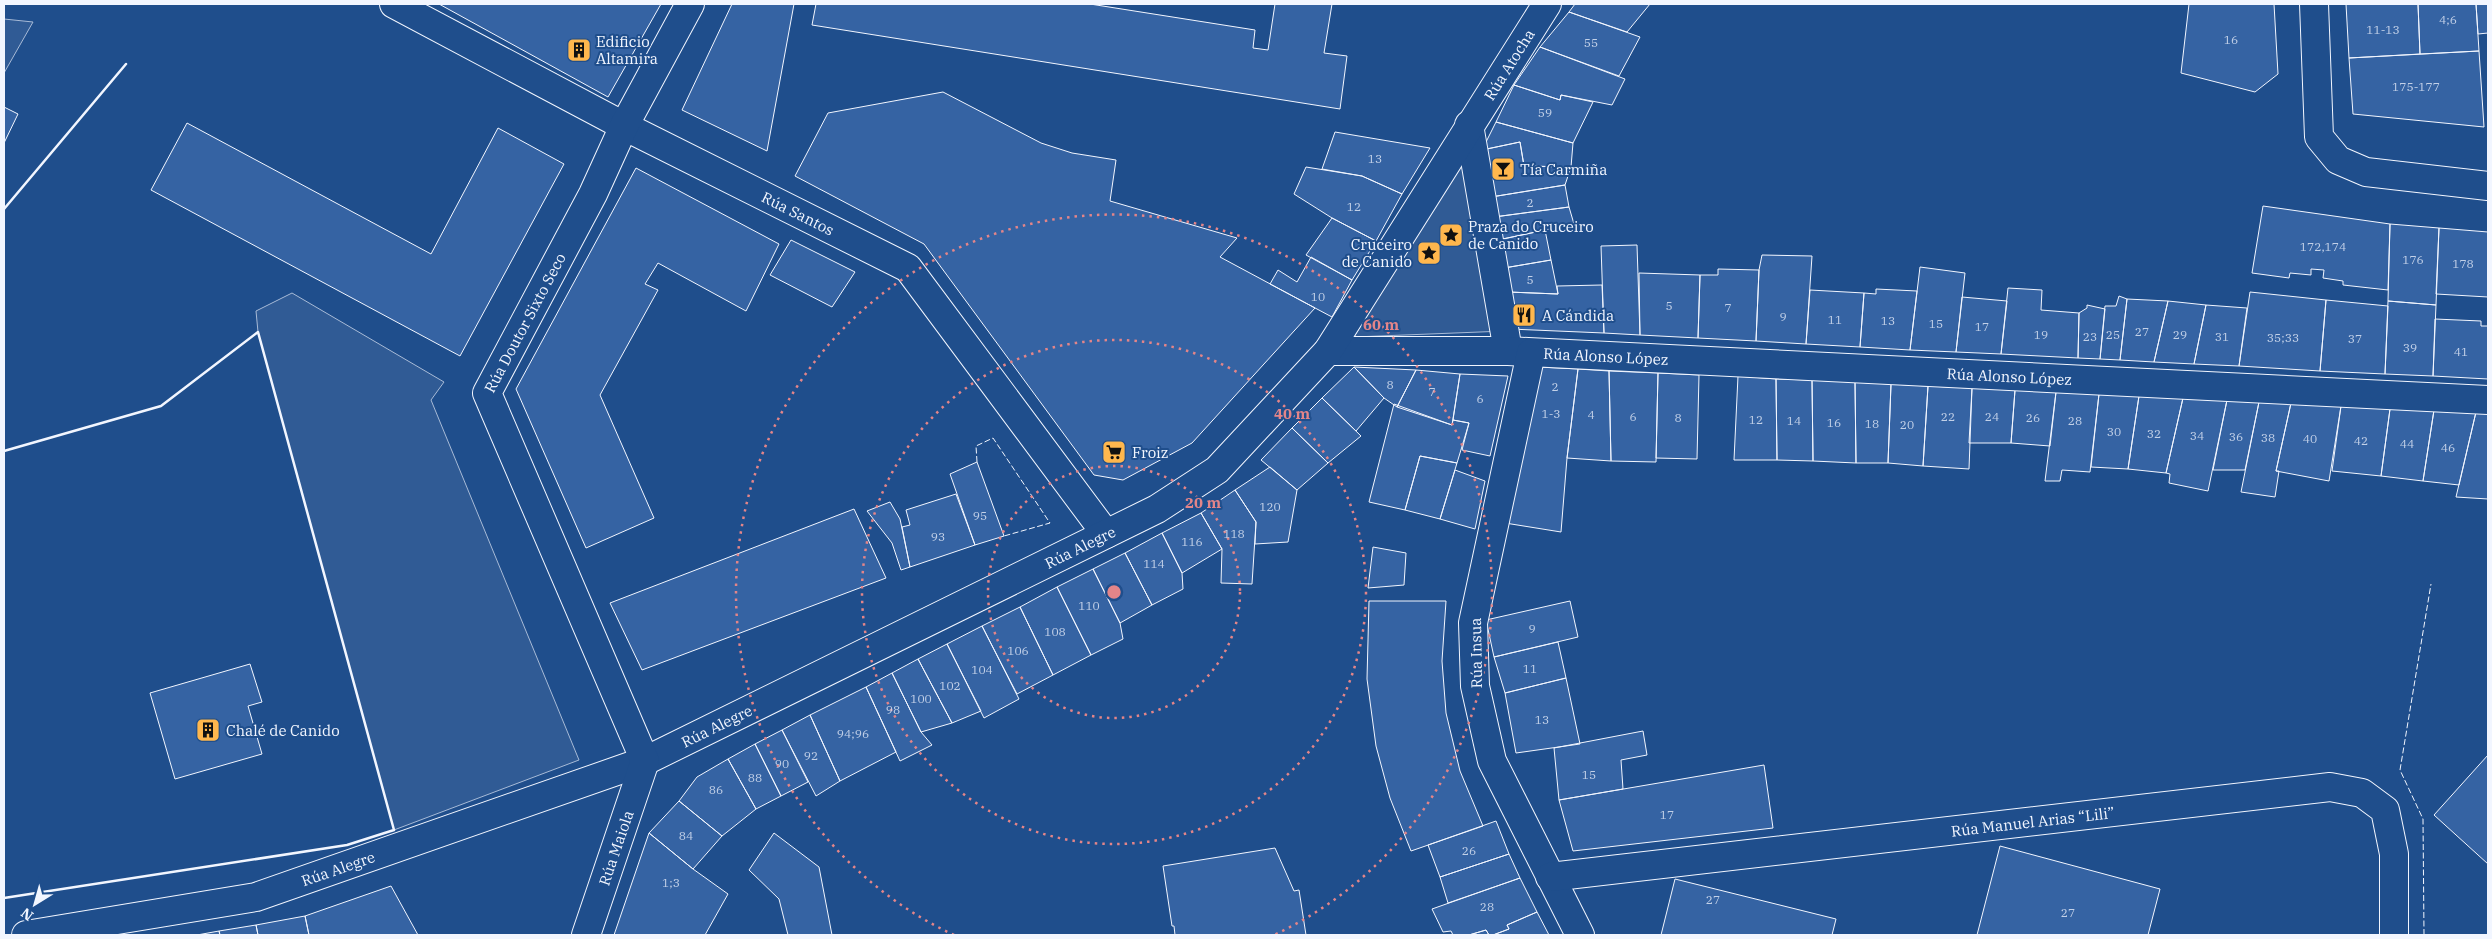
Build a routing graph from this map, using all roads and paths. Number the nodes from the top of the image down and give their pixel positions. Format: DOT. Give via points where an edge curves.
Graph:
graph roads {
  1 [pos="394,4"];
  2 [pos="690,4"];
  3 [pos="1547,4"];
  4 [pos="2314,4"];
  5 [pos="1470,125"];
  6 [pos="624,126"];
  7 [pos="2488,186"];
  8 [pos="1328,351"];
  9 [pos="1520,352"];
  10 [pos="2488,400"];
  11 [pos="1106,534"];
  12 [pos="645,761"];
  13 [pos="1550,877"];
  14 [pos="63,932"];
  15 [pos="26,935"];
  16 [pos="586,935"];
  17 [pos="1580,935"];
  18 [pos="2394,935"];
  1 -- 6 [label="street, Rúa Santos"];
  2 -- 6 [label="street, Rúa Doutor Sixto Seco"];
  3 -- 5 [label="street, Rúa Atocha"];
  4 -- 7 [label="street" via="2319,137 2338,160 2366,172"];
  5 -- 8 [label="street"];
  5 -- 9 [label="street"];
  6 -- 11 [label="street, Rúa Santos" via="908,268"];
  6 -- 12 [label="street, Rúa Doutor Sixto Seco" via="593,194 487,393"];
  8 -- 9 [label="street"];
  8 -- 11 [label="street, Rúa Alegre" via="1217,470 1157,509"];
  9 -- 10 [label="street, Rúa Alonso López"];
  9 -- 13 [label="street, Rúa Insua" via="1473,623 1475,686 1492,761"];
  11 -- 12 [label="street, Rúa Alegre"];
  12 -- 14 [label="street, Rúa Alegre" via="256,898"];
  12 -- 16 [label="street, Rúa Maiola"];
  13 -- 17 [label="street, Rúa Insua"];
  13 -- 18 [label="street, Rúa Manuel Arias “Lili”" via="2330,787 2362,792 2385,810 2394,854"];
  14 -- 15 [label="street, Rúa Alegre"];
}
